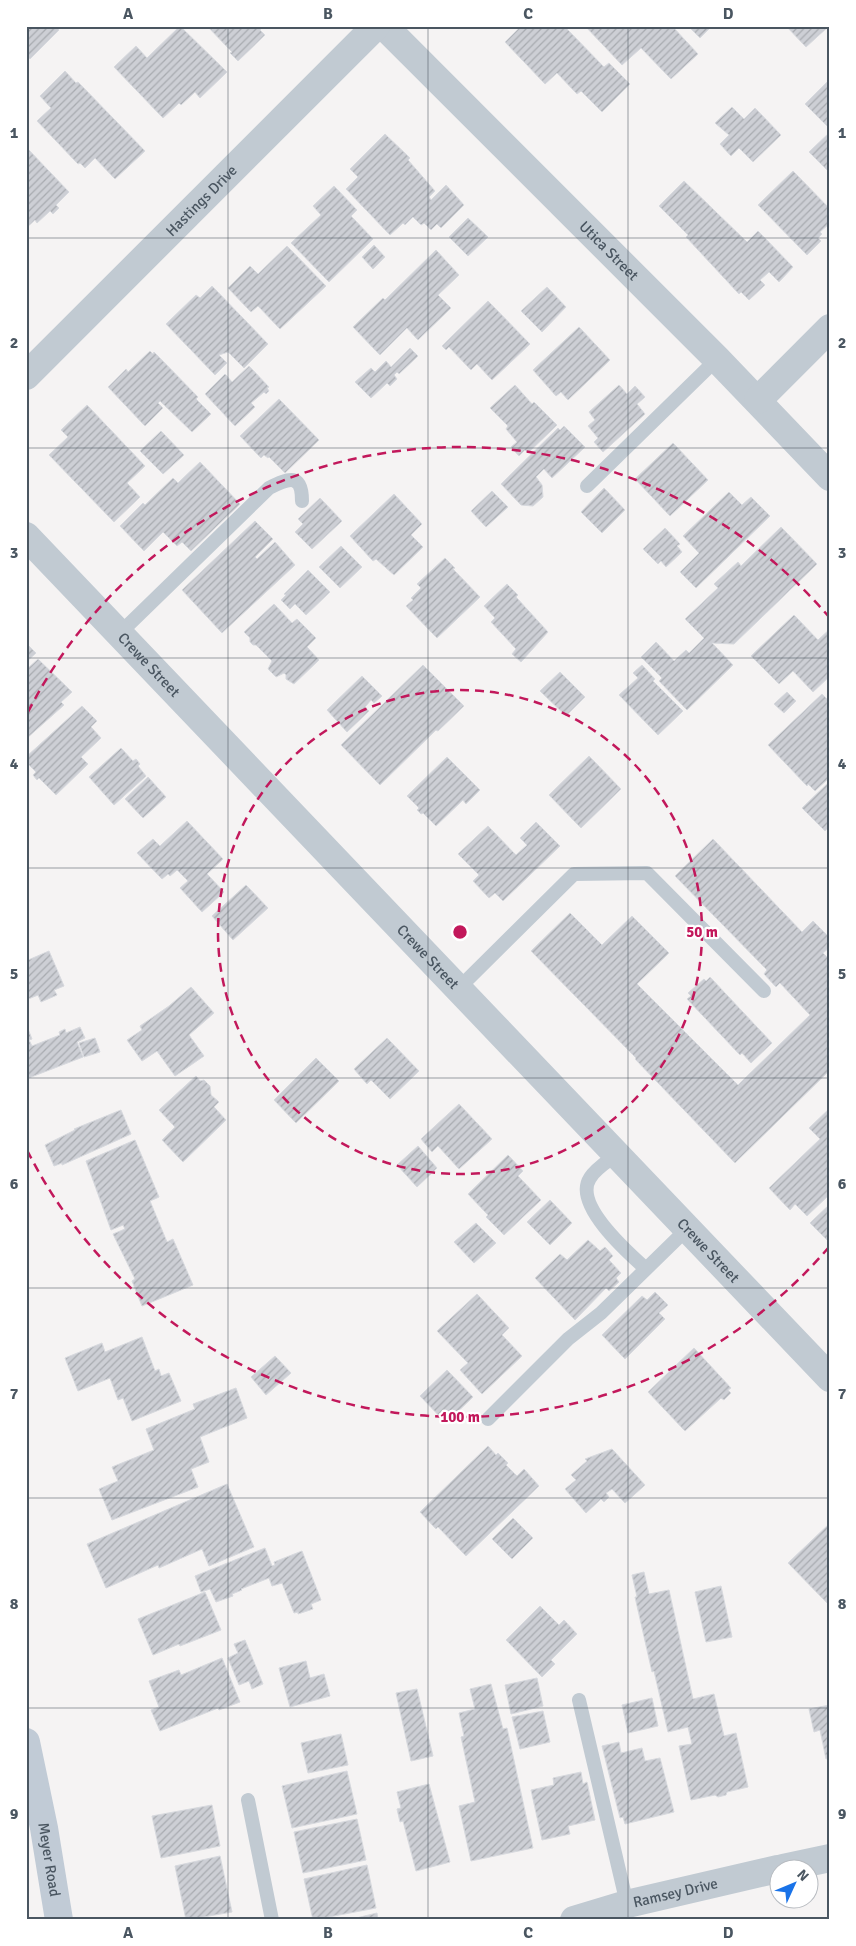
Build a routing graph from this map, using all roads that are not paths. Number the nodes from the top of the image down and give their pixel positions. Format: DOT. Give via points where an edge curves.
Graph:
graph roads {
  1 [pos="376,26"];
  2 [pos="384,26"];
  3 [pos="830,328"];
  4 [pos="717,359"];
  5 [pos="26,376"];
  6 [pos="758,400"];
  7 [pos="830,477"];
  8 [pos="586,486"];
  9 [pos="302,501"];
  10 [pos="26,536"];
  11 [pos="119,634"];
  12 [pos="458,989"];
  13 [pos="764,991"];
  14 [pos="616,1155"];
  15 [pos="687,1228"];
  16 [pos="646,1268"];
  17 [pos="830,1378"];
  18 [pos="488,1419"];
  19 [pos="579,1700"];
  20 [pos="26,1742"];
  21 [pos="248,1800"];
  22 [pos="768,1872"];
  23 [pos="626,1904"];
  24 [pos="59,1920"];
  25 [pos="272,1920"];
  26 [pos="574,1920"];
  1 -- 5 [label="street, Hastings Drive"];
  2 -- 4 [label="street, Utica Street"];
  3 -- 6 [label="street"];
  4 -- 6 [label="street, Utica Street"];
  4 -- 8 [label="lane"];
  6 -- 7 [label="street, Utica Street"];
  9 -- 11 [label="lane" via="302,487 297,481 287,479 269,488"];
  10 -- 11 [label="street, Crewe Street"];
  11 -- 12 [label="street, Crewe Street"];
  12 -- 13 [label="lane" via="574,874 647,873"];
  12 -- 14 [label="street, Crewe Street"];
  14 -- 15 [label="street, Crewe Street"];
  14 -- 16 [label="lane" via="590,1178 585,1191 590,1207 603,1224"];
  15 -- 16 [label="lane"];
  15 -- 17 [label="street, Crewe Street"];
  16 -- 18 [label="lane" via="601,1313 568,1339"];
  19 -- 23 [label="lane"];
  20 -- 24 [label="main road, Meyer Road"];
  21 -- 25 [label="lane"];
  22 -- 23 [label="street, Ramsey Drive"];
  23 -- 26 [label="street, Ramsey Drive"];
}
